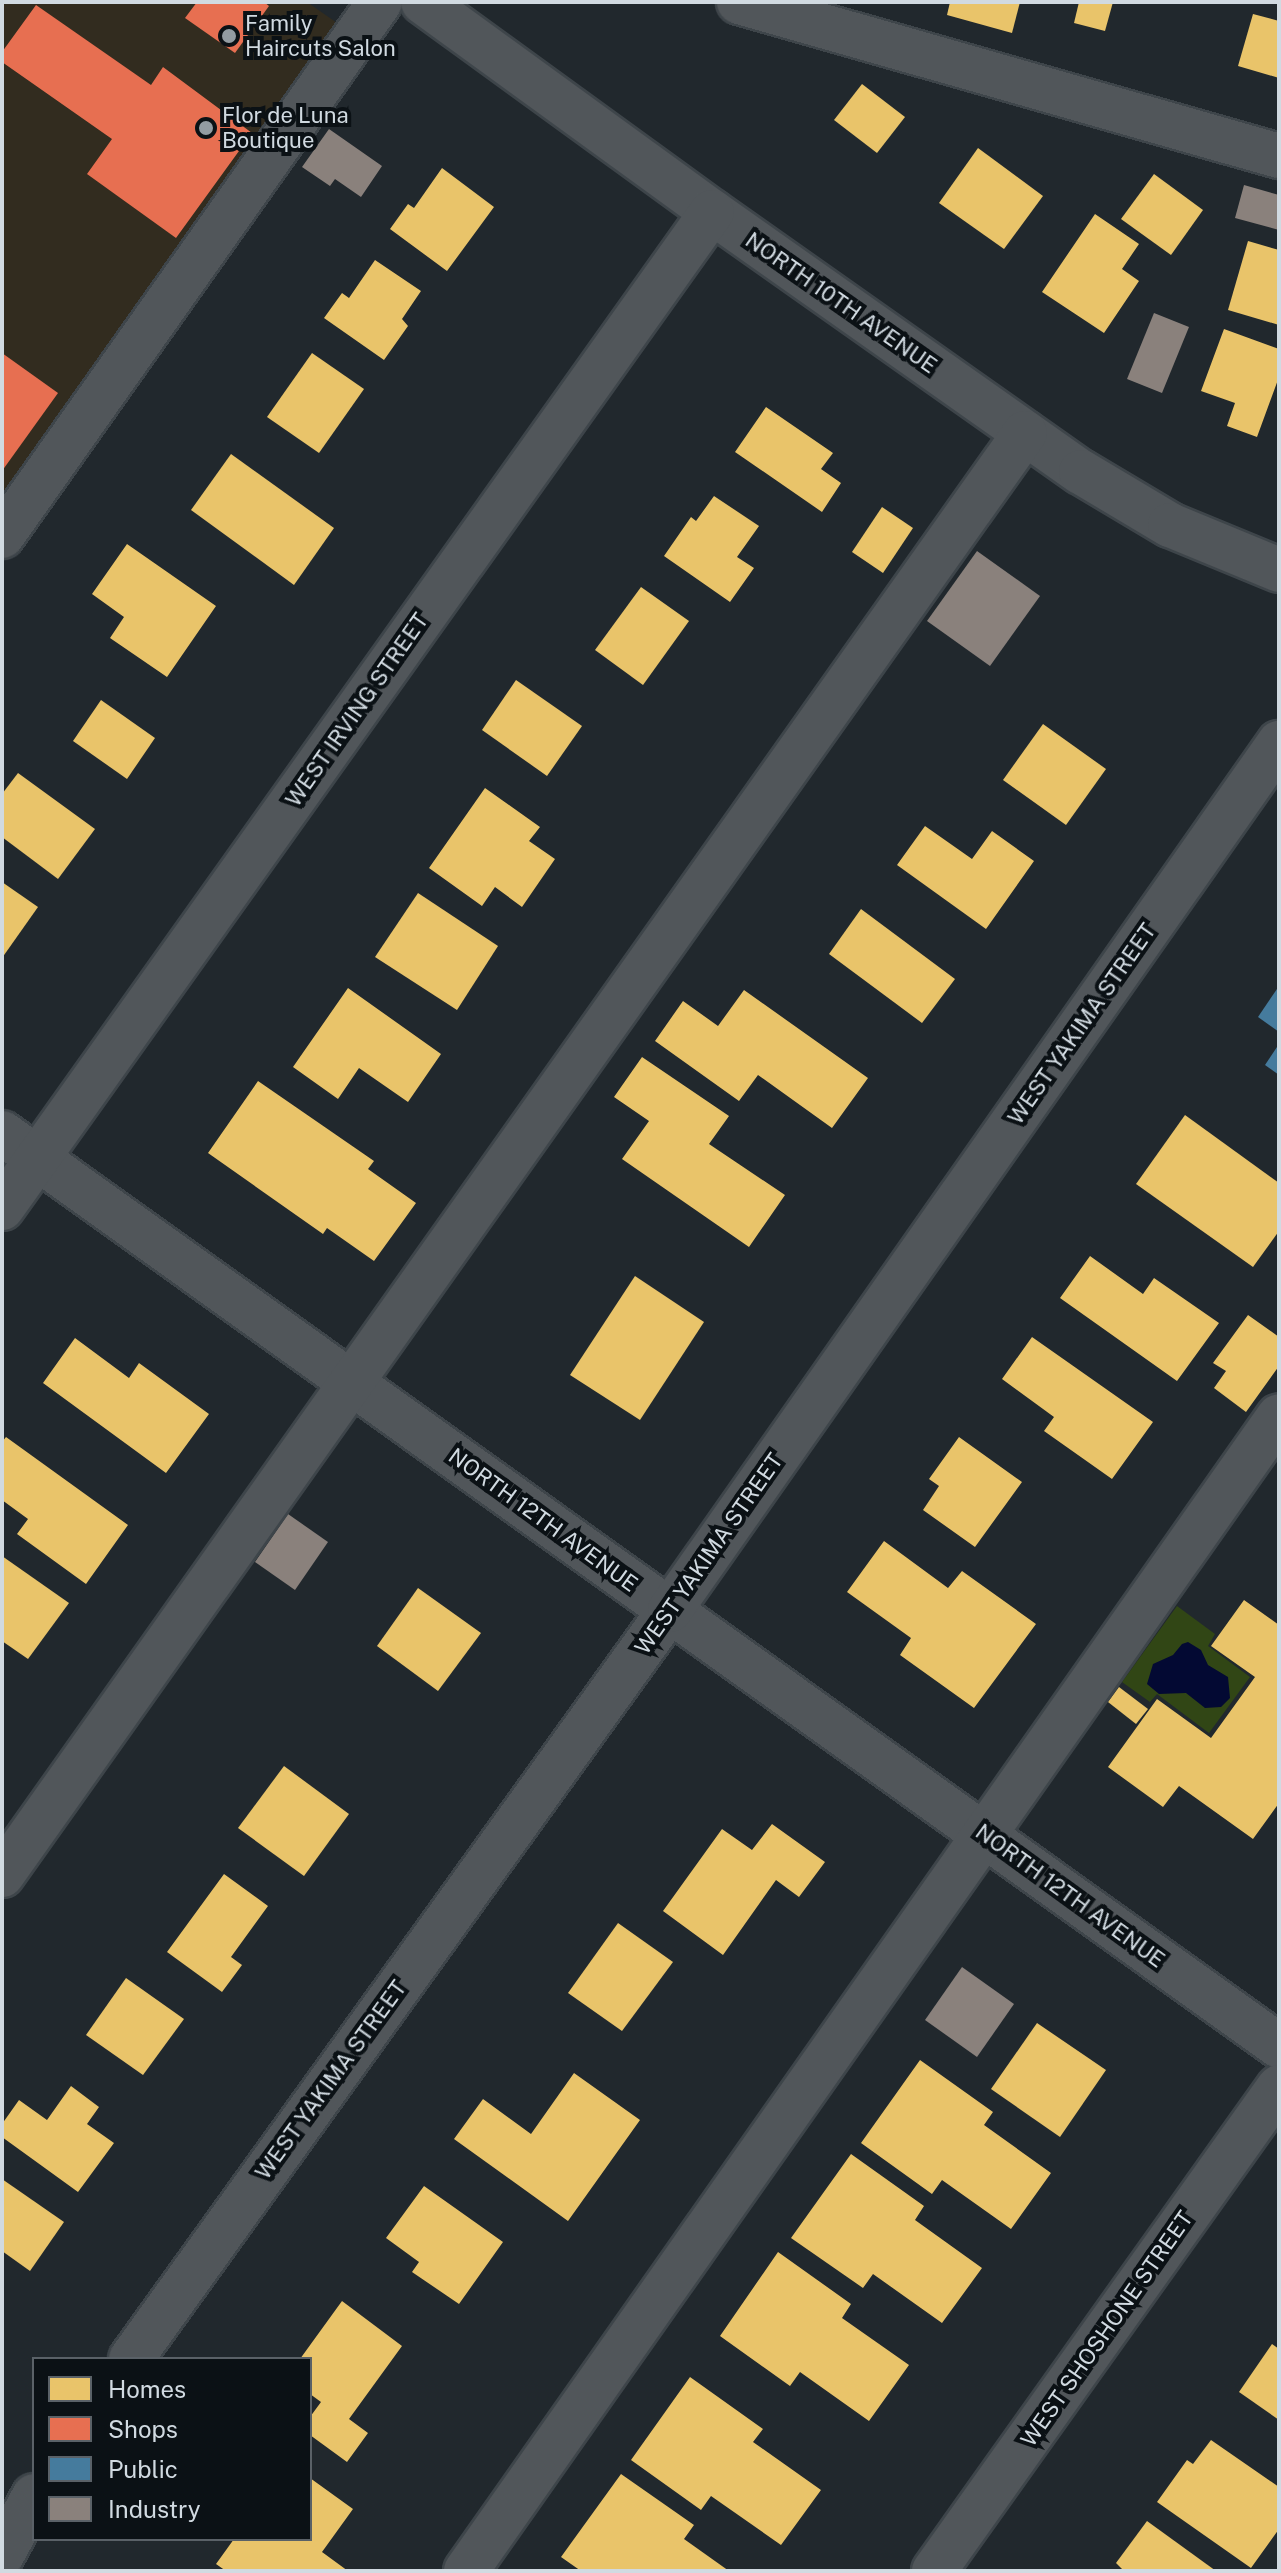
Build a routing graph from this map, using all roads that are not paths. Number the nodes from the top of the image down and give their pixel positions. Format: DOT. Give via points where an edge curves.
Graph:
graph roads {
  1 [pos="380,2"];
  2 [pos="423,2"];
  3 [pos="739,2"];
  4 [pos="1279,156"];
  5 [pos="712,212"];
  6 [pos="1025,433"];
  7 [pos="2,536"];
  8 [pos="1279,570"];
  9 [pos="1279,743"];
  10 [pos="2,1133"];
  11 [pos="37,1158"];
  12 [pos="2,1208"];
  13 [pos="351,1382"];
  14 [pos="1279,1416"];
  15 [pos="670,1610"];
  16 [pos="984,1835"];
  17 [pos="2,1875"];
  18 [pos="1279,2046"];
  19 [pos="1279,2087"];
  20 [pos="132,2357"];
  21 [pos="32,2500"];
  22 [pos="2,2555"];
  23 [pos="466,2571"];
  24 [pos="934,2571"];
  1 -- 7 [label="street"];
  2 -- 5 [label="street, NORTH 10TH AVENUE"];
  3 -- 4 [label="street"];
  5 -- 6 [label="street, NORTH 10TH AVENUE"];
  5 -- 11 [label="street, WEST IRVING STREET"];
  6 -- 8 [label="street, NORTH 10TH AVENUE" via="1170,525"];
  6 -- 13 [label="street"];
  9 -- 15 [label="street, WEST YAKIMA STREET"];
  10 -- 11 [label="street, NORTH 12TH AVENUE"];
  11 -- 12 [label="street, WEST IRVING STREET"];
  11 -- 13 [label="street, NORTH 12TH AVENUE"];
  13 -- 15 [label="street, NORTH 12TH AVENUE"];
  13 -- 17 [label="street"];
  14 -- 16 [label="street"];
  15 -- 16 [label="street, NORTH 12TH AVENUE"];
  15 -- 20 [label="street, WEST YAKIMA STREET"];
  16 -- 18 [label="street, NORTH 12TH AVENUE"];
  16 -- 23 [label="street"];
  19 -- 24 [label="street, WEST SHOSHONE STREET"];
  21 -- 22 [label="street"];
}
